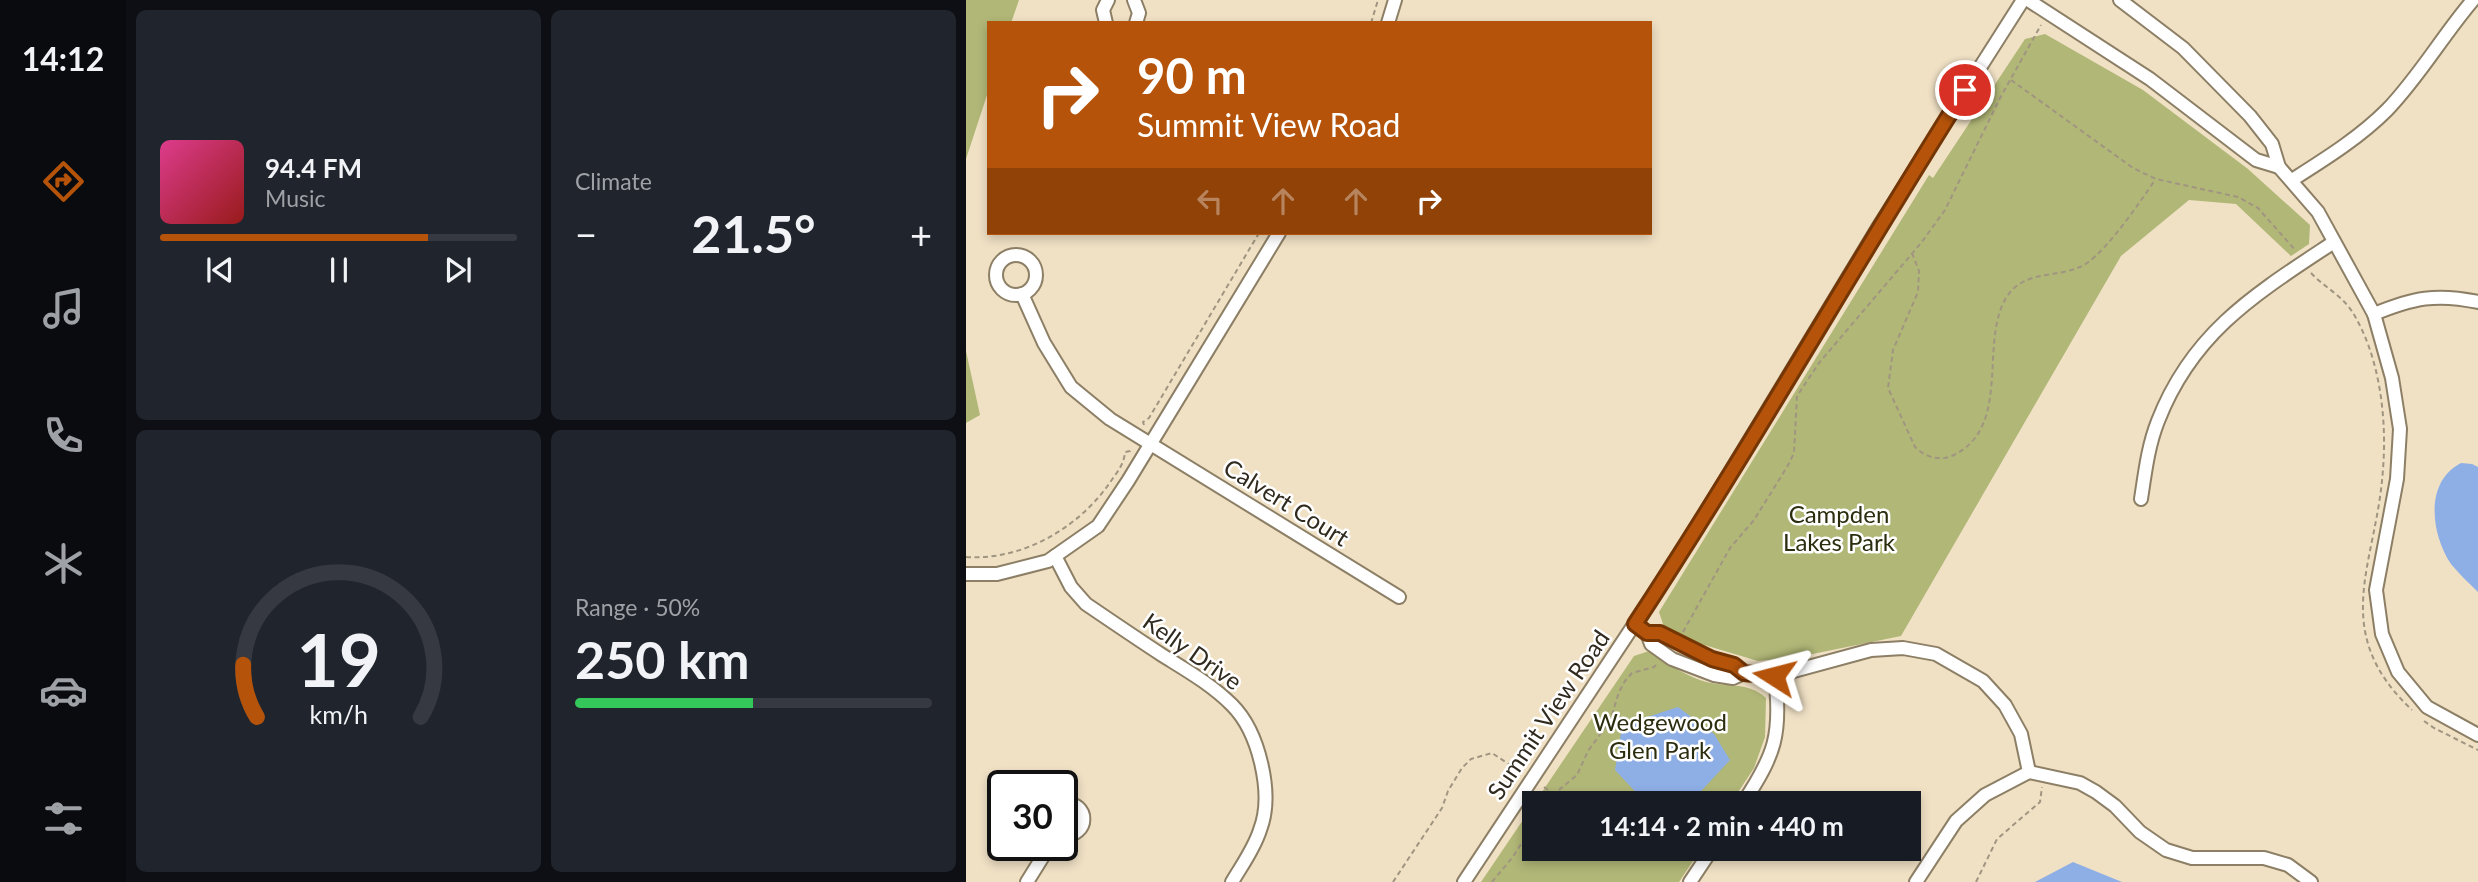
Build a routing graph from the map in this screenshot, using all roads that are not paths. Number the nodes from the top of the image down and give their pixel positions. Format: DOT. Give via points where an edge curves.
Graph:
graph roads {
  1 [pos="1108,0"];
  2 [pos="1134,0"];
  3 [pos="1395,0"];
  4 [pos="2025,0"];
  5 [pos="2120,0"];
  6 [pos="2473,0"];
  7 [pos="1106,21"];
  8 [pos="1137,21"];
  9 [pos="1389,21"];
  10 [pos="2279,167"];
  11 [pos="2292,180"];
  12 [pos="1278,235"];
  13 [pos="2334,242"];
  14 [pos="1023,294"];
  15 [pos="2478,302"];
  16 [pos="2374,314"];
  17 [pos="1150,444"];
  18 [pos="2141,499"];
  19 [pos="1055,556"];
  20 [pos="966,574"];
  21 [pos="1399,597"];
  22 [pos="1635,624"];
  23 [pos="1647,633"];
  24 [pos="1744,673"];
  25 [pos="1774,676"];
  26 [pos="2478,735"];
  27 [pos="2029,772"];
  28 [pos="1750,791"];
  29 [pos="1078,807"];
  30 [pos="1078,831"];
  31 [pos="1040,861"];
  32 [pos="1704,861"];
  33 [pos="1027,882"];
  34 [pos="1232,882"];
  35 [pos="1464,882"];
  36 [pos="1690,882"];
  37 [pos="1916,882"];
  38 [pos="2311,882"];
  1 -- 7 [label="street" via="1103,10"];
  2 -- 8 [label="street"];
  3 -- 9 [label="street"];
  4 -- 10 [label="street" via="2151,79 2256,160"];
  4 -- 22 [label="street, Summit View Road" via="1881,223"];
  5 -- 10 [label="street" via="2182,48 2250,117 2272,144"];
  6 -- 11 [label="street" via="2386,110 2344,147"];
  10 -- 11 [label="street"];
  11 -- 13 [label="street" via="2318,212"];
  12 -- 17 [label="street"];
  13 -- 16 [label="street"];
  13 -- 18 [label="street" via="2242,305 2194,354 2157,422"];
  14 -- 17 [label="street, Calvert Court" via="1071,387"];
  15 -- 16 [label="street" via="2431,296"];
  16 -- 26 [label="street" via="2400,429 2397,479 2376,590 2382,634 2398,672 2427,707"];
  17 -- 19 [label="street" via="1098,526"];
  17 -- 21 [label="street, Calvert Court"];
  19 -- 20 [label="street" via="997,574"];
  19 -- 34 [label="street, Kelly Drive" via="1086,604 1209,685 1234,707 1256,743 1265,800 1261,828"];
  22 -- 23 [label="street"];
  22 -- 35 [label="street, Summit View Road"];
  23 -- 24 [label="street" via="1660,633"];
  23 -- 24 [label="street" via="1651,644 1666,656 1714,675 1733,678"];
  24 -- 25 [label="street"];
  25 -- 27 [label="street" via="1871,650 1903,648 1936,654 1983,681 2005,705 2021,734"];
  25 -- 28 [label="street" via="1778,727 1770,756"];
  27 -- 37 [label="street" via="1986,796 1956,821"];
  27 -- 38 [label="street" via="2080,783 2096,792 2166,850 2192,858 2264,858 2288,865"];
  29 -- 30 [label="street" via="1083,818"];
  31 -- 33 [label="street"];
  32 -- 36 [label="street"];
}
